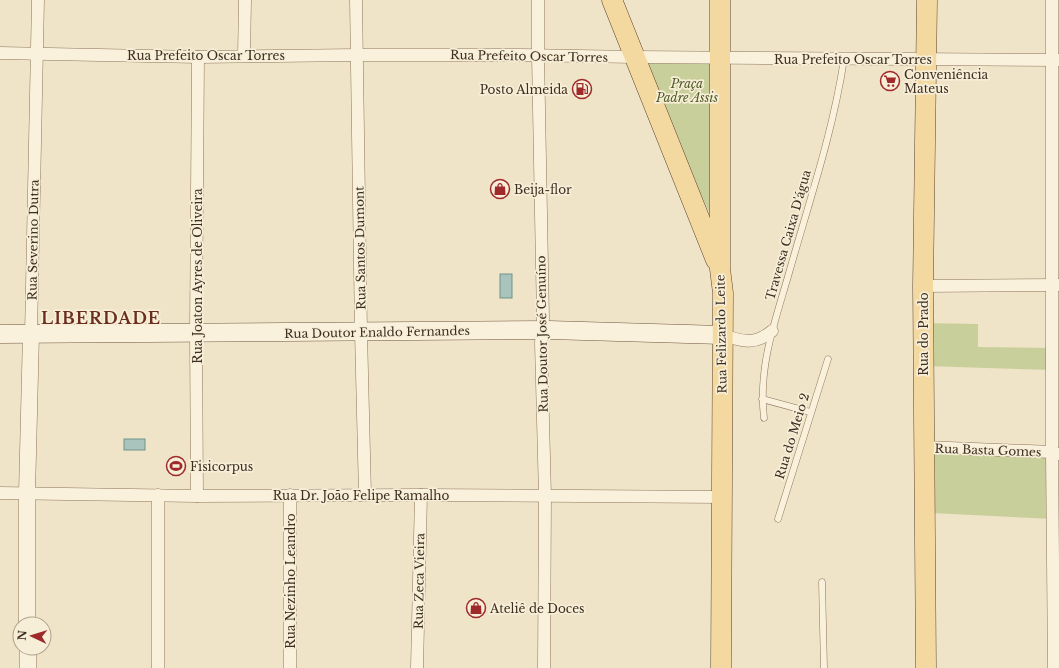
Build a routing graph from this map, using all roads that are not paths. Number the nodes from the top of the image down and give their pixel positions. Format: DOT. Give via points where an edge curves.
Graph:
graph roads {
  1 [pos="38,0"];
  2 [pos="245,0"];
  3 [pos="356,0"];
  4 [pos="538,0"];
  5 [pos="612,0"];
  6 [pos="720,0"];
  7 [pos="927,0"];
  8 [pos="1052,0"];
  9 [pos="0,53"];
  10 [pos="38,54"];
  11 [pos="357,55"];
  12 [pos="538,55"];
  13 [pos="198,56"];
  14 [pos="244,56"];
  15 [pos="635,57"];
  16 [pos="719,58"];
  17 [pos="844,59"];
  18 [pos="926,59"];
  19 [pos="1055,60"];
  20 [pos="720,269"];
  21 [pos="1055,285"];
  22 [pos="923,286"];
  23 [pos="542,331"];
  24 [pos="772,331"];
  25 [pos="361,332"];
  26 [pos="196,333"];
  27 [pos="0,334"];
  28 [pos="32,334"];
  29 [pos="722,335"];
  30 [pos="828,359"];
  31 [pos="762,399"];
  32 [pos="810,412"];
  33 [pos="764,418"];
  34 [pos="924,447"];
  35 [pos="1057,452"];
  36 [pos="0,493"];
  37 [pos="27,493"];
  38 [pos="158,495"];
  39 [pos="290,495"];
  40 [pos="365,495"];
  41 [pos="420,495"];
  42 [pos="197,496"];
  43 [pos="545,496"];
  44 [pos="722,497"];
  45 [pos="778,519"];
  46 [pos="822,582"];
  47 [pos="28,616"];
  48 [pos="28,656"];
  49 [pos="28,668"];
  50 [pos="158,668"];
  51 [pos="290,668"];
  52 [pos="417,668"];
  53 [pos="544,668"];
  54 [pos="721,668"];
  55 [pos="824,668"];
  56 [pos="926,668"];
  57 [pos="1054,668"];
  1 -- 10 [label="street, Rua Severino Dutra"];
  2 -- 14 [label="street"];
  3 -- 11 [label="street, Rua Santos Dumont"];
  4 -- 12 [label="street, Rua Doutor José Genuíno"];
  5 -- 15 [label="main road"];
  6 -- 16 [label="main road, Rua Felizardo Leite"];
  7 -- 18 [label="main road, Rua do Prado"];
  8 -- 19 [label="street"];
  9 -- 10 [label="street, Rua Prefeito Oscar Torres"];
  10 -- 13 [label="street, Rua Prefeito Oscar Torres"];
  10 -- 28 [label="street, Rua Severino Dutra"];
  11 -- 12 [label="street, Rua Prefeito Oscar Torres"];
  11 -- 14 [label="street, Rua Prefeito Oscar Torres"];
  11 -- 25 [label="street, Rua Santos Dumont"];
  12 -- 15 [label="street, Rua Prefeito Oscar Torres"];
  12 -- 23 [label="street, Rua Doutor José Genuíno"];
  13 -- 14 [label="street, Rua Prefeito Oscar Torres"];
  13 -- 26 [label="street, Rua Joaton Ayres de Oliveira"];
  15 -- 16 [label="street, Rua Prefeito Oscar Torres"];
  15 -- 20 [label="main road"];
  16 -- 17 [label="street, Rua Prefeito Oscar Torres"];
  16 -- 20 [label="main road, Rua Felizardo Leite"];
  17 -- 18 [label="street, Rua Prefeito Oscar Torres"];
  17 -- 24 [label="lane, Travessa Caixa D'água" via="834,115"];
  18 -- 19 [label="street, Rua Prefeito Oscar Torres"];
  18 -- 22 [label="main road, Rua do Prado"];
  19 -- 21 [label="street"];
  20 -- 29 [label="main road, Rua Felizardo Leite" via="723,293"];
  21 -- 22 [label="street"];
  21 -- 35 [label="street"];
  22 -- 34 [label="main road, Rua do Prado"];
  23 -- 25 [label="main road, Rua Doutor Enaldo Fernandes"];
  23 -- 29 [label="main road, Rua Doutor Enaldo Fernandes"];
  23 -- 43 [label="street, Rua Doutor José Genuíno"];
  24 -- 29 [label="street" via="765,337 749,341"];
  24 -- 31 [label="lane, Travessa Caixa D'água" via="767,348"];
  25 -- 26 [label="main road, Rua Doutor Enaldo Fernandes"];
  25 -- 40 [label="street, Rua Santos Dumont"];
  26 -- 28 [label="main road, Rua Doutor Enaldo Fernandes"];
  26 -- 42 [label="street, Rua Joaton Ayres de Oliveira"];
  27 -- 28 [label="main road, Rua Doutor Enaldo Fernandes"];
  28 -- 37 [label="street, Rua Severino Dutra"];
  29 -- 44 [label="main road, Rua Felizardo Leite"];
  30 -- 32 [label="lane, Rua do Meio 2"];
  31 -- 32 [label="lane"];
  31 -- 33 [label="lane, Travessa Caixa D'água"];
  32 -- 45 [label="lane, Rua do Meio 2"];
  34 -- 35 [label="street, Rua Basta Gomes"];
  34 -- 56 [label="main road, Rua do Prado"];
  35 -- 57 [label="street"];
  36 -- 37 [label="street, Rua Dr. João Felipe Ramalho"];
  37 -- 38 [label="street, Rua Dr. João Felipe Ramalho"];
  37 -- 47 [label="street, Rua Severino Dutra"];
  38 -- 42 [label="street, Rua Dr. João Felipe Ramalho"];
  38 -- 50 [label="street"];
  39 -- 40 [label="street, Rua Dr. João Felipe Ramalho"];
  39 -- 42 [label="street, Rua Dr. João Felipe Ramalho"];
  39 -- 51 [label="street, Rua Nezinho Leandro"];
  40 -- 41 [label="street, Rua Dr. João Felipe Ramalho"];
  41 -- 43 [label="street, Rua Dr. João Felipe Ramalho"];
  41 -- 52 [label="street, Rua Zeca Vieira"];
  43 -- 44 [label="street, Rua Dr. João Felipe Ramalho"];
  43 -- 53 [label="street, Rua Doutor José Genuíno"];
  44 -- 54 [label="main road, Rua Felizardo Leite"];
  46 -- 55 [label="lane"];
  48 -- 49 [label="street"];
}
